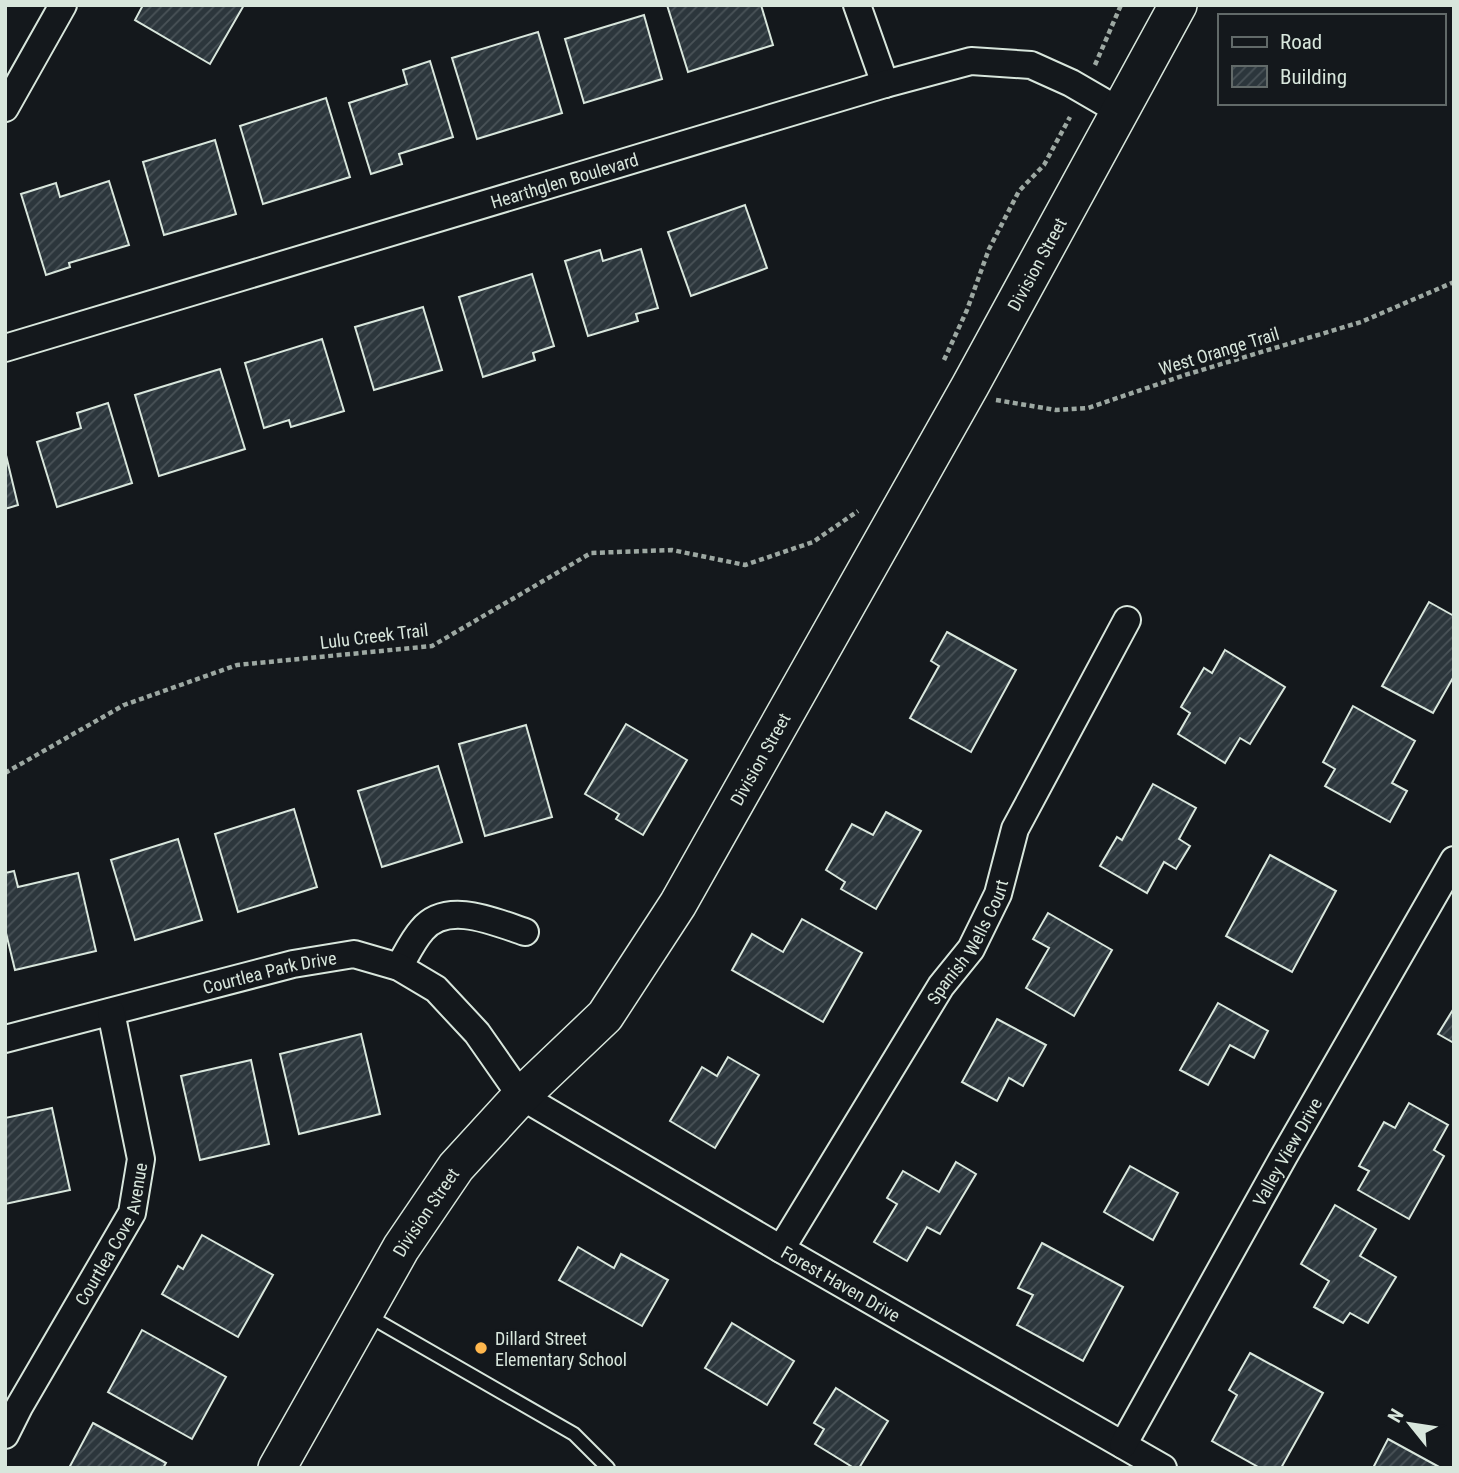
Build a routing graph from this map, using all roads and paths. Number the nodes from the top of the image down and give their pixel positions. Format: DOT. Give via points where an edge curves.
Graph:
graph roads {
  1 [pos="63,5"];
  2 [pos="857,5"];
  3 [pos="1121,5"];
  4 [pos="1178,5"];
  5 [pos="1092,72"];
  6 [pos="885,85"];
  7 [pos="5,108"];
  8 [pos="1121,112"];
  9 [pos="1070,117"];
  10 [pos="1454,282"];
  11 [pos="5,348"];
  12 [pos="943,371"];
  13 [pos="986,395"];
  14 [pos="858,511"];
  15 [pos="1127,620"];
  16 [pos="5,773"];
  17 [pos="1454,860"];
  18 [pos="525,932"];
  19 [pos="399,967"];
  20 [pos="111,1012"];
  21 [pos="5,1039"];
  22 [pos="521,1096"];
  23 [pos="781,1249"];
  24 [pos="364,1313"];
  25 [pos="5,1435"];
  26 [pos="1123,1445"];
  27 [pos="277,1468"];
  28 [pos="608,1468"];
  29 [pos="1163,1468"];
  1 -- 7 [label="street"];
  2 -- 6 [label="street"];
  3 -- 5 [label="path"];
  4 -- 8 [label="street, Division Street"];
  6 -- 8 [label="street, Hearthglen Boulevard" via="971,61 1031,65"];
  6 -- 11 [label="street, Hearthglen Boulevard"];
  8 -- 22 [label="street, Division Street" via="678,905 605,1016"];
  9 -- 12 [label="path" via="1044,165 1019,191 989,249"];
  10 -- 13 [label="path, West Orange Trail" via="1361,322 1088,408 1056,410"];
  14 -- 16 [label="path, Lulu Creek Trail" via="813,542 745,565 672,550 591,553 432,646 237,665 124,705"];
  15 -- 23 [label="street, Spanish Wells Court" via="1015,829 998,894 971,949 941,986"];
  17 -- 26 [label="street, Valley View Drive"];
  18 -- 19 [label="street" via="474,915 443,916 423,928"];
  19 -- 20 [label="street, Courtlea Park Drive" via="354,954 293,964"];
  19 -- 22 [label="street, Courtlea Park Drive" via="436,989 477,1033"];
  20 -- 21 [label="street, Courtlea Park Drive"];
  20 -- 25 [label="street, Courtlea Cove Avenue" via="141,1159 132,1213"];
  22 -- 23 [label="street, Forest Haven Drive"];
  22 -- 24 [label="street, Division Street" via="456,1167"];
  23 -- 26 [label="street, Forest Haven Drive"];
  24 -- 27 [label="street, Division Street"];
  24 -- 28 [label="lane" via="574,1434"];
  26 -- 29 [label="street, Forest Haven Drive"];
}
